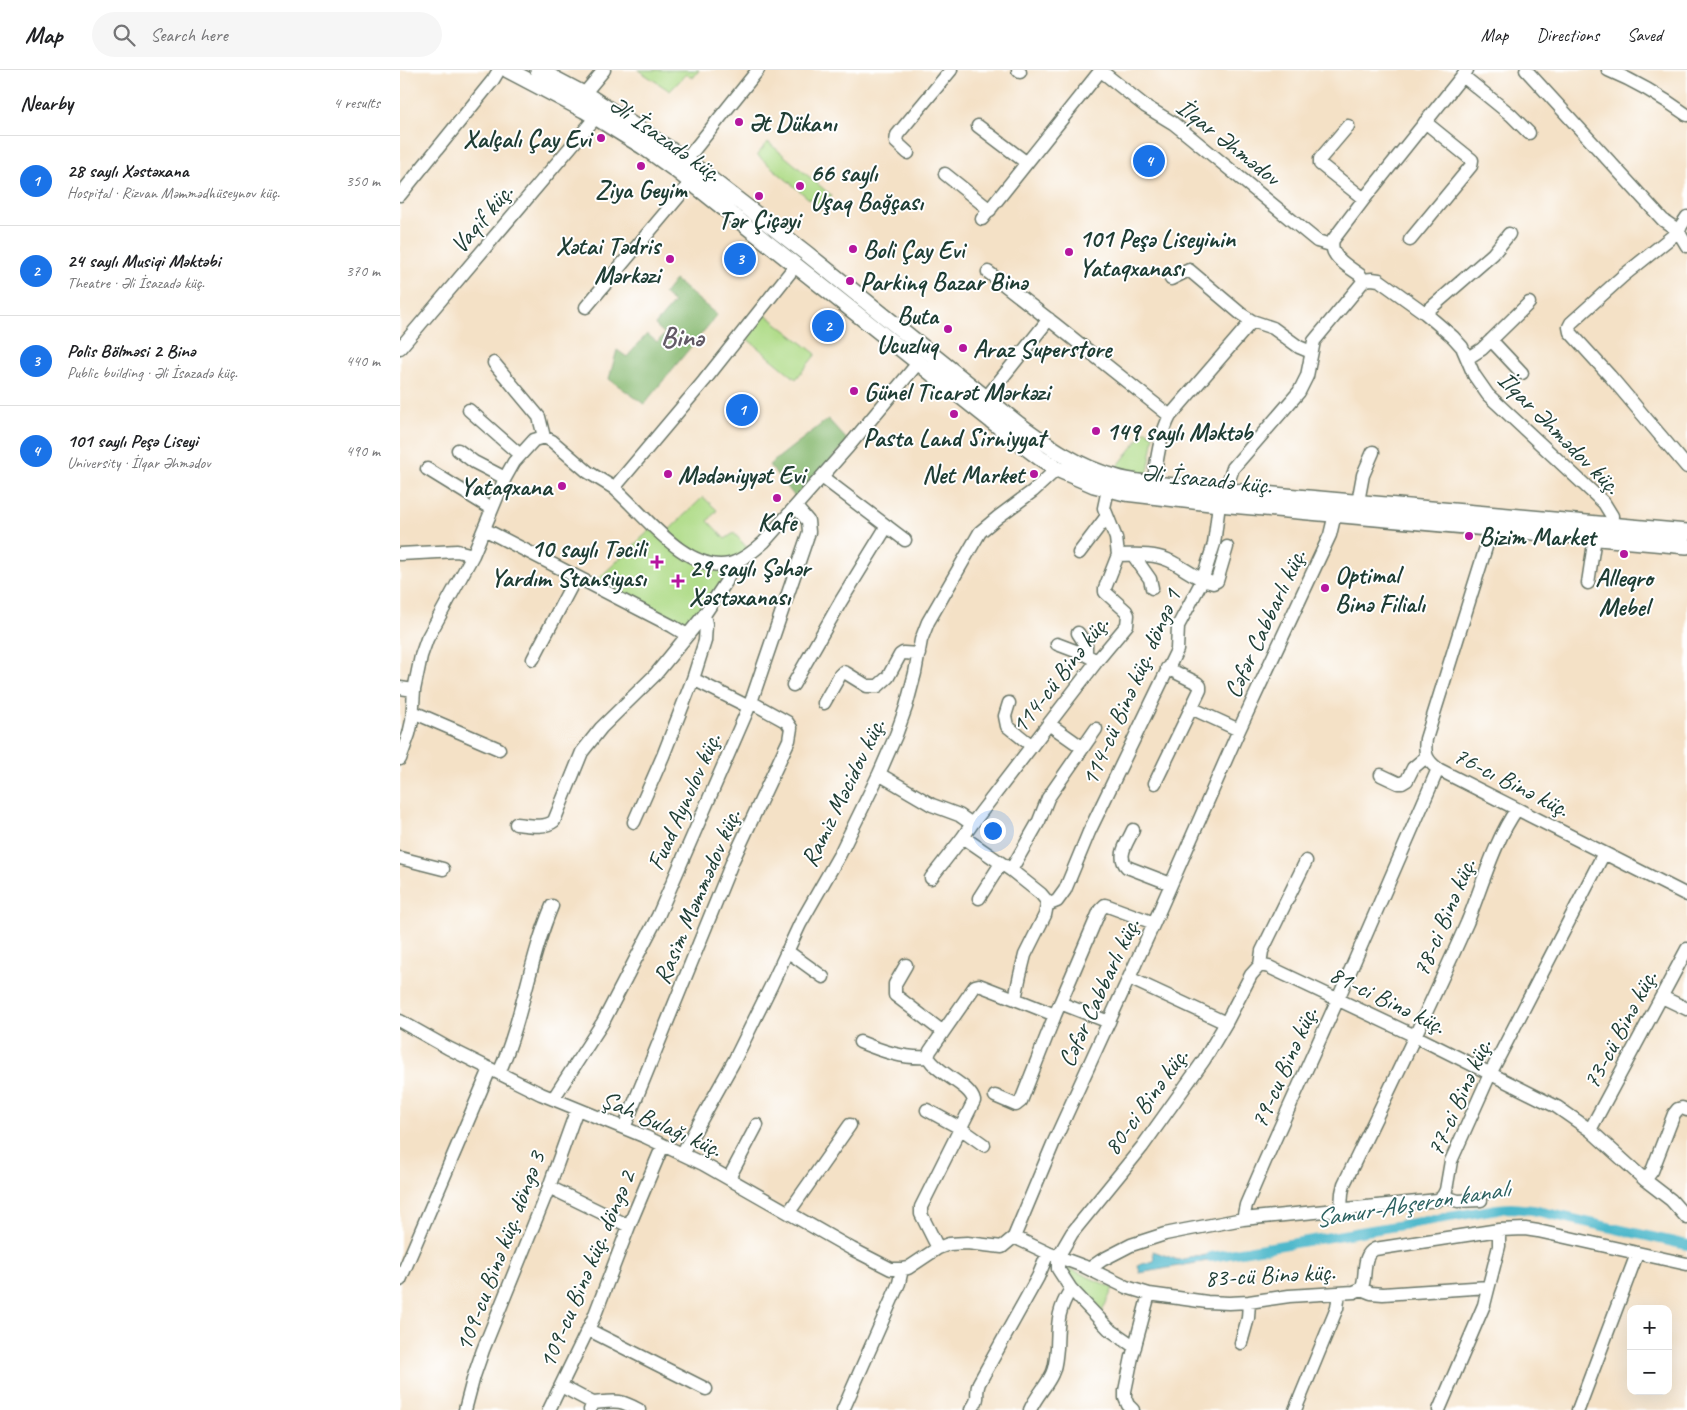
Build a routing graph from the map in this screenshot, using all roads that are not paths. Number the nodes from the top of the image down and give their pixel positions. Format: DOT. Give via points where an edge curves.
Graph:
graph roads {
  1 [pos="498,70"];
  2 [pos="508,70"];
  3 [pos="538,70"];
  4 [pos="604,70"];
  5 [pos="758,70"];
  6 [pos="951,70"];
  7 [pos="1100,70"];
  8 [pos="1608,70"];
  9 [pos="1532,72"];
  10 [pos="1465,73"];
  11 [pos="584,94"];
  12 [pos="1687,115"];
  13 [pos="596,117"];
  14 [pos="1425,122"];
  15 [pos="978,126"];
  16 [pos="1348,126"];
  17 [pos="1529,133"];
  18 [pos="908,154"];
  19 [pos="1027,164"];
  20 [pos="681,165"];
  21 [pos="945,174"];
  22 [pos="691,182"];
  23 [pos="400,195"];
  24 [pos="1364,199"];
  25 [pos="1687,217"];
  26 [pos="1680,231"];
  27 [pos="1509,234"];
  28 [pos="1410,240"];
  29 [pos="1331,245"];
  30 [pos="1687,246"];
  31 [pos="797,256"];
  32 [pos="988,272"];
  33 [pos="1171,279"];
  34 [pos="1363,280"];
  35 [pos="1529,303"];
  36 [pos="586,307"];
  37 [pos="1425,313"];
  38 [pos="1049,319"];
  39 [pos="1252,321"];
  40 [pos="1491,340"];
  41 [pos="400,348"];
  42 [pos="928,351"];
  43 [pos="1311,352"];
  44 [pos="1468,358"];
  45 [pos="494,363"];
  46 [pos="918,363"];
  47 [pos="1522,373"];
  48 [pos="986,398"];
  49 [pos="469,410"];
  50 [pos="1170,416"];
  51 [pos="544,437"];
  52 [pos="458,450"];
  53 [pos="1373,452"];
  54 [pos="520,455"];
  55 [pos="1687,467"];
  56 [pos="1056,468"];
  57 [pos="427,469"];
  58 [pos="822,477"];
  59 [pos="505,478"];
  60 [pos="1153,484"];
  61 [pos="614,488"];
  62 [pos="1108,489"];
  63 [pos="1229,491"];
  64 [pos="1358,502"];
  65 [pos="1219,504"];
  66 [pos="796,507"];
  67 [pos="1336,507"];
  68 [pos="492,509"];
  69 [pos="1107,516"];
  70 [pos="1612,525"];
  71 [pos="887,526"];
  72 [pos="1492,528"];
  73 [pos="484,529"];
  74 [pos="1687,532"];
  75 [pos="1658,536"];
  76 [pos="1595,537"];
  77 [pos="905,540"];
  78 [pos="1687,546"];
  79 [pos="1227,547"];
  80 [pos="1079,553"];
  81 [pos="400,554"];
  82 [pos="473,555"];
  83 [pos="1118,555"];
  84 [pos="1133,555"];
  85 [pos="729,564"];
  86 [pos="576,577"];
  87 [pos="1202,581"];
  88 [pos="1588,583"];
  89 [pos="1152,588"];
  90 [pos="704,615"];
  91 [pos="1078,633"];
  92 [pos="687,635"];
  93 [pos="1057,644"];
  94 [pos="919,654"];
  95 [pos="1092,658"];
  96 [pos="533,660"];
  97 [pos="1167,668"];
  98 [pos="693,678"];
  99 [pos="793,685"];
  100 [pos="400,688"];
  101 [pos="414,690"];
  102 [pos="824,703"];
  103 [pos="1009,703"];
  104 [pos="750,704"];
  105 [pos="1192,708"];
  106 [pos="413,712"];
  107 [pos="1049,724"];
  108 [pos="1096,729"];
  109 [pos="1239,730"];
  110 [pos="1032,746"];
  111 [pos="1082,748"];
  112 [pos="500,749"];
  113 [pos="1426,757"];
  114 [pos="400,759"];
  115 [pos="1438,769"];
  116 [pos="879,774"];
  117 [pos="1381,775"];
  118 [pos="1155,783"];
  119 [pos="1517,809"];
  120 [pos="634,822"];
  121 [pos="516,824"];
  122 [pos="972,824"];
  123 [pos="1133,830"];
  124 [pos="963,837"];
  125 [pos="1604,853"];
  126 [pos="400,858"];
  127 [pos="1306,860"];
  128 [pos="1006,867"];
  129 [pos="443,869"];
  130 [pos="931,878"];
  131 [pos="1171,884"];
  132 [pos="1687,895"];
  133 [pos="979,898"];
  134 [pos="1048,905"];
  135 [pos="552,906"];
  136 [pos="1154,923"];
  137 [pos="1687,949"];
  138 [pos="787,951"];
  139 [pos="906,965"];
  140 [pos="1260,965"];
  141 [pos="824,977"];
  142 [pos="1129,978"];
  143 [pos="1662,997"];
  144 [pos="1015,999"];
  145 [pos="1338,999"];
  146 [pos="1057,1009"];
  147 [pos="1687,1009"];
  148 [pos="400,1022"];
  149 [pos="1109,1022"];
  150 [pos="1226,1023"];
  151 [pos="943,1032"];
  152 [pos="1415,1036"];
  153 [pos="860,1042"];
  154 [pos="928,1057"];
  155 [pos="495,1071"];
  156 [pos="1490,1074"];
  157 [pos="995,1096"];
  158 [pos="553,1099"];
  159 [pos="577,1109"];
  160 [pos="928,1110"];
  161 [pos="1687,1110"];
  162 [pos="757,1125"];
  163 [pos="850,1125"];
  164 [pos="624,1128"];
  165 [pos="960,1128"];
  166 [pos="1590,1130"];
  167 [pos="663,1145"];
  168 [pos="984,1145"];
  169 [pos="682,1154"];
  170 [pos="729,1178"];
  171 [pos="1645,1180"];
  172 [pos="549,1187"];
  173 [pos="1443,1196"];
  174 [pos="1481,1200"];
  175 [pos="1341,1208"];
  176 [pos="789,1212"];
  177 [pos="1687,1218"];
  178 [pos="1243,1219"];
  179 [pos="629,1226"];
  180 [pos="1499,1230"];
  181 [pos="1014,1237"];
  182 [pos="938,1248"];
  183 [pos="1637,1254"];
  184 [pos="1053,1255"];
  185 [pos="1687,1264"];
  186 [pos="902,1269"];
  187 [pos="1089,1269"];
  188 [pos="400,1280"];
  189 [pos="1488,1288"];
  190 [pos="1071,1289"];
  191 [pos="1361,1289"];
  192 [pos="1339,1293"];
  193 [pos="1149,1294"];
  194 [pos="1249,1302"];
  195 [pos="588,1330"];
  196 [pos="1241,1343"];
  197 [pos="1135,1347"];
  198 [pos="561,1386"];
  199 [pos="706,1389"];
  200 [pos="592,1406"];
  201 [pos="465,1410"];
  202 [pos="549,1410"];
  203 [pos="639,1410"];
  204 [pos="842,1410"];
  205 [pos="971,1410"];
  206 [pos="1030,1410"];
  207 [pos="1133,1410"];
  208 [pos="1295,1410"];
  209 [pos="1439,1410"];
  210 [pos="1578,1410"];
  1 -- 23 [label="street"];
  2 -- 13 [label="main road, Əli İsazadə küç."];
  3 -- 11 [label="main road, Əli İsazadə küç."];
  4 -- 11 [label="street"];
  5 -- 20 [label="street"];
  6 -- 18 [label="street" via="898,135 896,142"];
  7 -- 19 [label="street"];
  7 -- 29 [label="street, İlqar Əhmədov" via="1141,103 1188,134 1317,241"];
  8 -- 12 [label="street" via="1646,88"];
  9 -- 26 [label="street" via="1663,220"];
  10 -- 14 [label="street"];
  10 -- 17 [label="street"];
  11 -- 20 [label="main road, Əli İsazadə küç." via="662,142"];
  13 -- 20 [label="main road, Əli İsazadə küç."];
  13 -- 41 [label="street, Vaqif küç."];
  14 -- 24 [label="street"];
  14 -- 28 [label="street" via="1472,160 1471,166"];
  15 -- 19 [label="street"];
  16 -- 24 [label="street" via="1320,159 1320,164"];
  19 -- 21 [label="street" via="986,215"];
  20 -- 22 [label="main road, Əli İsazadə küç."];
  20 -- 31 [label="main road, Əli İsazadə küç."];
  22 -- 31 [label="main road, Əli İsazadə küç."];
  22 -- 36 [label="street"];
  24 -- 29 [label="street"];
  25 -- 26 [label="street"];
  26 -- 30 [label="street"];
  26 -- 55 [label="street" via="1623,276 1570,323 1569,328"];
  27 -- 37 [label="street" via="1493,254"];
  29 -- 34 [label="street" via="1334,254"];
  31 -- 42 [label="main road, Əli İsazadə küç."];
  31 -- 46 [label="main road, Əli İsazadə küç."];
  31 -- 61 [label="street" via="704,381"];
  32 -- 38 [label="street"];
  33 -- 39 [label="street" via="1189,270"];
  34 -- 37 [label="street, İlqar Əhmədov küç." via="1379,280"];
  34 -- 43 [label="street" via="1318,335"];
  35 -- 40 [label="street"];
  37 -- 44 [label="street, İlqar Əhmədov küç." via="1453,337"];
  38 -- 48 [label="street"];
  38 -- 50 [label="street"];
  39 -- 43 [label="street" via="1274,328 1298,347"];
  39 -- 50 [label="street"];
  40 -- 44 [label="street"];
  40 -- 47 [label="street"];
  42 -- 46 [label="main road"];
  42 -- 48 [label="main road, Əli İsazadə küç."];
  43 -- 63 [label="street" via="1304,384 1233,468 1228,480"];
  44 -- 70 [label="street, İlqar Əhmədov küç." via="1474,375 1488,395 1604,503 1612,516"];
  45 -- 51 [label="street" via="538,417"];
  46 -- 56 [label="main road, Əli İsazadə küç."];
  46 -- 58 [label="street"];
  48 -- 60 [label="main road, Əli İsazadə küç." via="1065,456 1113,477"];
  49 -- 54 [label="street"];
  50 -- 60 [label="street" via="1160,440"];
  51 -- 54 [label="street" via="534,440"];
  51 -- 61 [label="street"];
  52 -- 59 [label="street"];
  53 -- 64 [label="street" via="1363,475"];
  54 -- 59 [label="street"];
  56 -- 62 [label="main road, Əli İsazadə küç."];
  56 -- 94 [label="street, Ramiz Məcidov küç." via="1033,491 980,532 928,622"];
  57 -- 68 [label="street"];
  58 -- 66 [label="street"];
  58 -- 71 [label="street"];
  59 -- 68 [label="street"];
  60 -- 63 [label="main road, Əli İsazadə küç."];
  61 -- 85 [label="street" via="681,551 706,563"];
  62 -- 65 [label="main road, Əli İsazadə küç."];
  62 -- 69 [label="street" via="1104,508"];
  63 -- 67 [label="main road, Əli İsazadə küç."];
  64 -- 67 [label="main road, Əli İsazadə küç."];
  64 -- 70 [label="main road, Əli İsazadə küç."];
  65 -- 67 [label="main road, Əli İsazadə küç."];
  65 -- 87 [label="street, 114-cü Binə küç. döngə 1" via="1214,544"];
  66 -- 85 [label="street" via="753,552"];
  66 -- 104 [label="street, Fuad Aynulov küç." via="808,521 809,532"];
  67 -- 72 [label="main road, Əli İsazadə küç."];
  67 -- 109 [label="street, Cəfər Cabbarlı küç." via="1330,535"];
  68 -- 73 [label="street"];
  69 -- 80 [label="street"];
  69 -- 83 [label="street" via="1116,538"];
  70 -- 75 [label="main road, Əli İsazadə küç."];
  71 -- 77 [label="street"];
  71 -- 99 [label="street"];
  72 -- 76 [label="main road, Əli İsazadə küç."];
  72 -- 113 [label="street, 76-cı Binə küç." via="1426,739"];
  73 -- 82 [label="street"];
  73 -- 86 [label="street"];
  74 -- 75 [label="main road, Əli İsazadə küç."];
  75 -- 76 [label="main road, Əli İsazadə küç."];
  75 -- 78 [label="main road, Əli İsazadə küç."];
  76 -- 88 [label="street"];
  79 -- 87 [label="street" via="1217,581"];
  81 -- 82 [label="street" via="457,552"];
  82 -- 101 [label="street" via="423,648"];
  83 -- 84 [label="street"];
  83 -- 95 [label="street, 114-cü Binə küç." via="1105,588 1126,611 1129,620"];
  84 -- 87 [label="street" via="1167,559"];
  84 -- 89 [label="street" via="1150,579"];
  85 -- 90 [label="street" via="726,582"];
  86 -- 92 [label="street"];
  86 -- 96 [label="street"];
  87 -- 97 [label="street, 114-cü Binə küç. döngə 1" via="1178,626 1177,650"];
  90 -- 92 [label="street"];
  90 -- 98 [label="street" via="705,641"];
  91 -- 95 [label="street"];
  92 -- 121 [label="street" via="655,675 601,728 582,752 554,821 544,826"];
  93 -- 95 [label="street"];
  94 -- 102 [label="street" via="900,655 878,686 867,686 843,672"];
  94 -- 116 [label="street, Ramiz Məcidov küç." via="906,708"];
  95 -- 107 [label="street, 114-cü Binə küç."];
  97 -- 105 [label="street" via="1200,686"];
  97 -- 134 [label="street, 114-cü Binə küç. döngə 1" via="1065,890"];
  98 -- 104 [label="street, Rasim Məmmədov küç."];
  98 -- 120 [label="street" via="664,756"];
  100 -- 101 [label="street"];
  101 -- 106 [label="street"];
  103 -- 110 [label="street" via="1005,716 1007,726"];
  104 -- 158 [label="street, Fuad Aynulov küç." via="658,916 603,1022"];
  104 -- 164 [label="street, Rasim Məmmədov küç." via="787,722 791,734 733,860"];
  105 -- 109 [label="street"];
  105 -- 118 [label="street"];
  106 -- 112 [label="street"];
  106 -- 114 [label="street"];
  107 -- 110 [label="street, 114-cü Binə küç."];
  107 -- 111 [label="street"];
  108 -- 111 [label="street"];
  109 -- 131 [label="street, Cəfər Cabbarlı küç."];
  110 -- 122 [label="street, 114-cü Binə küç."];
  111 -- 128 [label="street" via="1048,798 1039,821"];
  113 -- 115 [label="street, 76-cı Binə küç."];
  113 -- 117 [label="street" via="1402,783"];
  115 -- 119 [label="street, 76-cı Binə küç."];
  115 -- 145 [label="street, 79-cu Binə küç."];
  116 -- 122 [label="street"];
  116 -- 138 [label="street, Ramiz Məcidov küç."];
  119 -- 125 [label="street, 76-cı Binə küç."];
  119 -- 152 [label="street, 78-ci Binə küç." via="1505,829"];
  122 -- 124 [label="street, 114-cü Binə küç."];
  123 -- 131 [label="street" via="1122,856 1123,863"];
  124 -- 128 [label="street"];
  124 -- 130 [label="street, 114-cü Binə küç."];
  125 -- 132 [label="street, 76-cı Binə küç."];
  125 -- 156 [label="street, 77-ci Binə küç."];
  126 -- 129 [label="street"];
  127 -- 140 [label="street" via="1262,951"];
  128 -- 133 [label="street"];
  128 -- 134 [label="street" via="1041,894"];
  131 -- 136 [label="street, Cəfər Cabbarlı küç."];
  134 -- 144 [label="street" via="1026,955"];
  135 -- 155 [label="street" via="540,936 513,1039"];
  136 -- 142 [label="street, Cəfər Cabbarlı küç."];
  136 -- 146 [label="street" via="1108,906 1102,907"];
  137 -- 143 [label="street, 73-cü Binə küç."];
  138 -- 141 [label="street"];
  138 -- 169 [label="street, Ramiz Məcidov küç." via="734,1060"];
  139 -- 151 [label="street" via="895,984 895,995"];
  140 -- 145 [label="street, 81-ci Binə küç."];
  140 -- 150 [label="street, 80-ci Binə küç." via="1251,974"];
  142 -- 149 [label="street, Cəfər Cabbarlı küç."];
  142 -- 150 [label="street"];
  143 -- 147 [label="street"];
  143 -- 166 [label="street, 73-cü Binə küç."];
  144 -- 146 [label="street"];
  144 -- 151 [label="street" via="975,986"];
  145 -- 152 [label="street, 81-ci Binə küç."];
  145 -- 178 [label="street, 79-cu Binə küç." via="1265,1161"];
  146 -- 149 [label="street"];
  146 -- 157 [label="street" via="1021,1101 1016,1105"];
  148 -- 155 [label="street, Şah Bulağı küç."];
  149 -- 181 [label="street, Cəfər Cabbarlı küç."];
  150 -- 184 [label="street, 80-ci Binə küç." via="1204,1060 1142,1147"];
  151 -- 154 [label="street"];
  152 -- 156 [label="street, 81-ci Binə küç."];
  152 -- 175 [label="street, 78-ci Binə küç." via="1344,1184"];
  153 -- 154 [label="street" via="884,1052"];
  154 -- 165 [label="street" via="936,1069 973,1097"];
  155 -- 158 [label="street, Şah Bulağı küç."];
  155 -- 188 [label="street"];
  156 -- 166 [label="street, 81-ci Binə küç." via="1557,1107"];
  156 -- 173 [label="street, 77-ci Binə küç." via="1453,1156"];
  158 -- 159 [label="street, Şah Bulağı küç."];
  159 -- 164 [label="street, Şah Bulağı küç."];
  159 -- 172 [label="street, 109-cu Binə küç. döngə 3"];
  160 -- 165 [label="street"];
  161 -- 171 [label="street" via="1678,1109 1674,1114"];
  162 -- 170 [label="street"];
  163 -- 176 [label="street"];
  164 -- 167 [label="street, Şah Bulağı küç."];
  165 -- 168 [label="street"];
  165 -- 182 [label="street" via="921,1207 921,1214"];
  166 -- 171 [label="street, 81-ci Binə küç."];
  167 -- 169 [label="street, Şah Bulağı küç."];
  167 -- 179 [label="street, 109-cu Binə küç. döngə 2"];
  169 -- 170 [label="street, Şah Bulağı küç."];
  170 -- 176 [label="street, Şah Bulağı küç."];
  171 -- 177 [label="street, 81-ci Binə küç." via="1671,1200"];
  172 -- 179 [label="street"];
  172 -- 201 [label="street, 109-cu Binə küç. döngə 3" via="483,1350"];
  173 -- 174 [label="street" via="1458,1201"];
  173 -- 175 [label="street, 77-ci Binə küç." via="1434,1201"];
  175 -- 178 [label="street, 77-ci Binə küç."];
  176 -- 186 [label="street, Şah Bulağı küç." via="887,1267"];
  178 -- 187 [label="street, 77-ci Binə küç." via="1165,1234 1131,1245"];
  179 -- 195 [label="street, 109-cu Binə küç. döngə 2"];
  180 -- 183 [label="street" via="1538,1231"];
  180 -- 189 [label="street" via="1500,1246"];
  180 -- 191 [label="street" via="1375,1249 1367,1257"];
  181 -- 182 [label="street" via="1002,1247 959,1243"];
  181 -- 184 [label="street, 83-cü Binə küç."];
  182 -- 186 [label="street"];
  183 -- 185 [label="street"];
  183 -- 210 [label="street"];
  184 -- 187 [label="street, 83-cü Binə küç."];
  184 -- 190 [label="street"];
  184 -- 205 [label="street, 80-ci Binə küç." via="979,1383 978,1400"];
  186 -- 204 [label="street" via="899,1283"];
  187 -- 193 [label="street, 83-cü Binə küç." via="1126,1288"];
  189 -- 191 [label="street" via="1383,1294 1371,1294"];
  189 -- 209 [label="street" via="1484,1305"];
  190 -- 197 [label="street" via="1109,1329"];
  190 -- 206 [label="street" via="1059,1315 1056,1362 1052,1374"];
  191 -- 192 [label="street, 83-cü Binə küç."];
  192 -- 194 [label="street, 83-cü Binə küç."];
  192 -- 208 [label="street" via="1337,1308"];
  193 -- 194 [label="street, 83-cü Binə küç." via="1207,1302"];
  193 -- 197 [label="street"];
  194 -- 196 [label="street"];
  195 -- 198 [label="street, 109-cu Binə küç. döngə 2"];
  195 -- 199 [label="street"];
  197 -- 207 [label="street" via="1125,1391 1125,1398"];
  198 -- 200 [label="street"];
  198 -- 202 [label="street, 109-cu Binə küç. döngə 2"];
  200 -- 203 [label="street" via="619,1401"];
}
